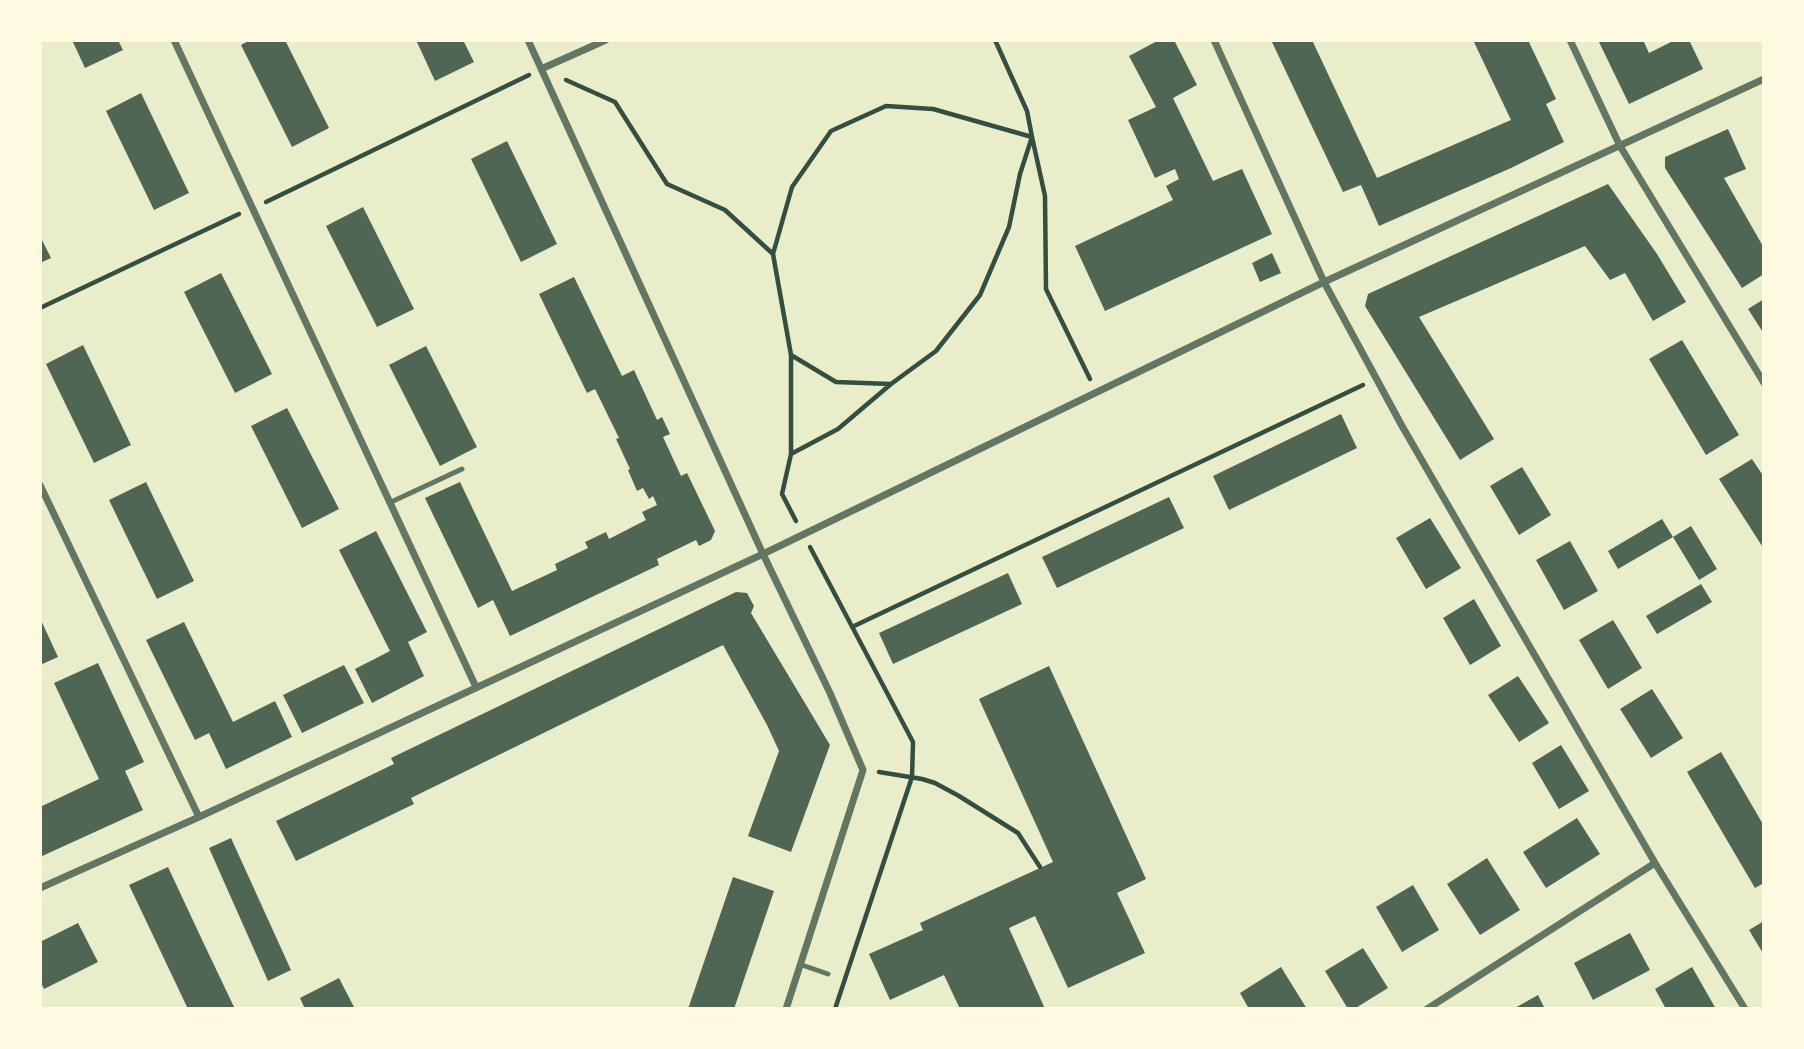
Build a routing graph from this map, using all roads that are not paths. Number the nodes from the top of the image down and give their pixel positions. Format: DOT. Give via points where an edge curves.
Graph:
graph roads {
  1 [pos="174,40"];
  2 [pos="528,40"];
  3 [pos="606,40"];
  4 [pos="1214,40"];
  5 [pos="1570,40"];
  6 [pos="541,69"];
  7 [pos="1764,79"];
  8 [pos="1620,146"];
  9 [pos="1324,282"];
  10 [pos="1764,383"];
  11 [pos="462,469"];
  12 [pos="40,485"];
  13 [pos="390,503"];
  14 [pos="763,554"];
  15 [pos="476,687"];
  16 [pos="199,817"];
  17 [pos="1655,863"];
  18 [pos="40,887"];
  19 [pos="802,965"];
  20 [pos="828,974"];
  21 [pos="786,1009"];
  22 [pos="1427,1009"];
  23 [pos="1745,1009"];
  1 -- 13 [label="street"];
  2 -- 6 [label="street"];
  3 -- 6 [label="street"];
  4 -- 9 [label="street"];
  5 -- 8 [label="street"];
  6 -- 14 [label="street"];
  7 -- 8 [label="street"];
  8 -- 9 [label="street"];
  8 -- 10 [label="street"];
  9 -- 14 [label="street"];
  9 -- 17 [label="street"];
  11 -- 13 [label="lane"];
  12 -- 16 [label="street"];
  13 -- 15 [label="street"];
  14 -- 15 [label="street"];
  14 -- 19 [label="street" via="863,770"];
  15 -- 16 [label="street"];
  16 -- 18 [label="street"];
  17 -- 22 [label="street"];
  17 -- 23 [label="street"];
  19 -- 20 [label="lane"];
  19 -- 21 [label="street"];
}
